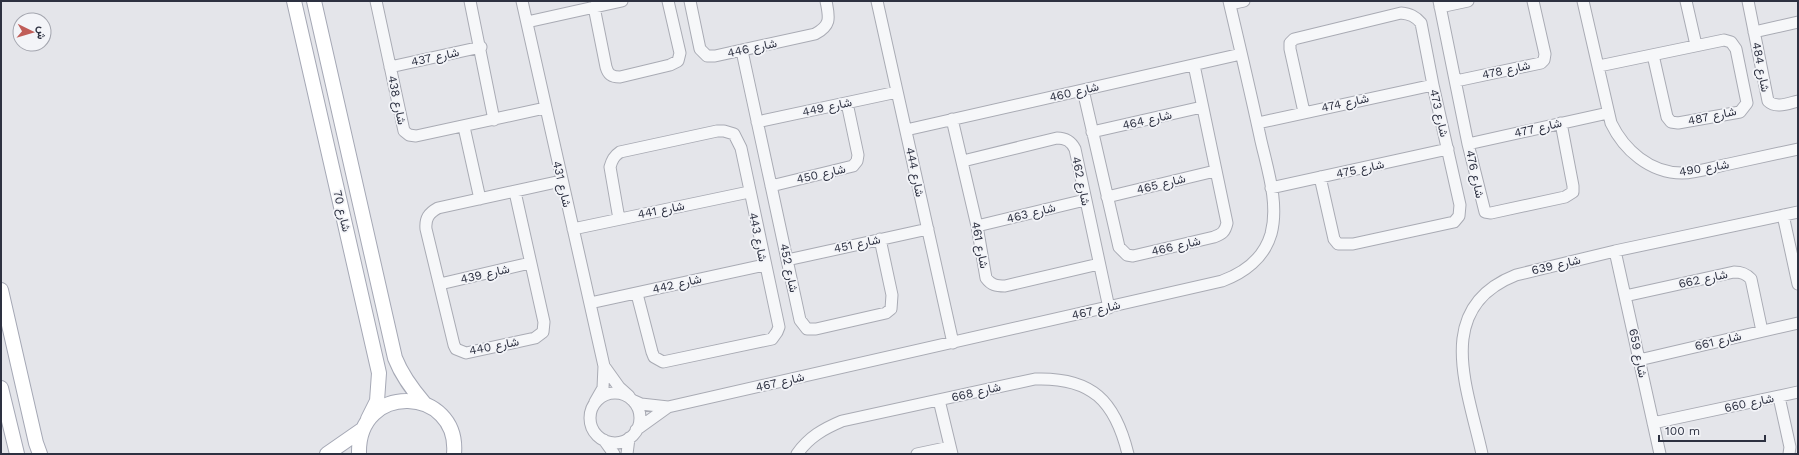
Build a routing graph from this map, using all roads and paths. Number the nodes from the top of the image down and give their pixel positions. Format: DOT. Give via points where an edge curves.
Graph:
graph roads {
  1 [pos="294,1"];
  2 [pos="314,1"];
  3 [pos="376,1"];
  4 [pos="470,1"];
  5 [pos="522,1"];
  6 [pos="622,1"];
  7 [pos="668,1"];
  8 [pos="690,1"];
  9 [pos="826,1"];
  10 [pos="877,1"];
  11 [pos="1244,1"];
  12 [pos="1468,1"];
  13 [pos="1533,1"];
  14 [pos="1584,1"];
  15 [pos="1686,1"];
  16 [pos="1748,1"];
  17 [pos="1230,3"];
  18 [pos="1440,4"];
  19 [pos="594,7"];
  20 [pos="527,22"];
  21 [pos="1798,22"];
  22 [pos="1754,32"];
  23 [pos="1696,45"];
  24 [pos="481,47"];
  25 [pos="742,51"];
  26 [pos="1241,54"];
  27 [pos="1652,55"];
  28 [pos="1194,65"];
  29 [pos="1599,66"];
  30 [pos="390,67"];
  31 [pos="1456,81"];
  32 [pos="1433,85"];
  33 [pos="1083,90"];
  34 [pos="897,92"];
  35 [pos="1798,101"];
  36 [pos="847,103"];
  37 [pos="1202,107"];
  38 [pos="545,108"];
  39 [pos="1304,112"];
  40 [pos="1608,113"];
  41 [pos="494,120"];
  42 [pos="952,120"];
  43 [pos="757,122"];
  44 [pos="1258,123"];
  45 [pos="1561,123"];
  46 [pos="464,127"];
  47 [pos="906,130"];
  48 [pos="1092,132"];
  49 [pos="1468,144"];
  50 [pos="1448,149"];
  51 [pos="1798,149"];
  52 [pos="963,161"];
  53 [pos="1215,171"];
  54 [pos="1320,177"];
  55 [pos="561,181"];
  56 [pos="771,186"];
  57 [pos="1272,188"];
  58 [pos="515,192"];
  59 [pos="749,192"];
  60 [pos="1107,197"];
  61 [pos="480,199"];
  62 [pos="1085,200"];
  63 [pos="1798,212"];
  64 [pos="1783,215"];
  65 [pos="619,219"];
  66 [pos="977,226"];
  67 [pos="573,229"];
  68 [pos="928,229"];
  69 [pos="880,239"];
  70 [pos="1615,252"];
  71 [pos="787,260"];
  72 [pos="530,263"];
  73 [pos="764,264"];
  74 [pos="1099,264"];
  75 [pos="440,284"];
  76 [pos="1798,284"];
  77 [pos="1,290"];
  78 [pos="637,294"];
  79 [pos="1625,296"];
  80 [pos="590,303"];
  81 [pos="1110,308"];
  82 [pos="1798,324"];
  83 [pos="1762,331"];
  84 [pos="953,343"];
  85 [pos="1639,360"];
  86 [pos="604,366"];
  87 [pos="1,388"];
  88 [pos="1798,392"];
  89 [pos="1779,397"];
  90 [pos="631,399"];
  91 [pos="939,400"];
  92 [pos="595,402"];
  93 [pos="424,403"];
  94 [pos="668,407"];
  95 [pos="1653,422"];
  96 [pos="365,424"];
  97 [pos="633,434"];
  98 [pos="604,440"];
  99 [pos="951,450"];
  100 [pos="17,454"];
  101 [pos="40,454"];
  102 [pos="327,454"];
  103 [pos="359,454"];
  104 [pos="454,454"];
  105 [pos="614,454"];
  106 [pos="627,454"];
  107 [pos="797,454"];
  108 [pos="917,454"];
  109 [pos="1128,454"];
  110 [pos="1482,454"];
  111 [pos="1660,454"];
  112 [pos="1789,454"];
  1 -- 96 [label="main road, شارع 70" via="379,373 377,401"];
  2 -- 93 [label="main road, شارع 70" via="395,358 408,384"];
  3 -- 30 [label="street, شارع 438"];
  4 -- 24 [label="street"];
  5 -- 20 [label="street, شارع 431"];
  6 -- 19 [label="street"];
  7 -- 19 [label="street" via="680,53 678,61 620,78 608,74"];
  8 -- 25 [label="street, شارع 446" via="703,53 715,56"];
  9 -- 25 [label="street, شارع 446" via="828,24 820,32"];
  10 -- 34 [label="street, شارع 444"];
  11 -- 17 [label="street"];
  12 -- 18 [label="street"];
  13 -- 31 [label="street, شارع 478" via="1545,54 1544,60 1541,63"];
  14 -- 29 [label="street, شارع 490"];
  15 -- 23 [label="street"];
  16 -- 22 [label="street, شارع 484"];
  17 -- 26 [label="street, شارع 467"];
  18 -- 31 [label="street, شارع 476"];
  19 -- 20 [label="street"];
  20 -- 38 [label="street, شارع 431"];
  21 -- 22 [label="street"];
  22 -- 35 [label="street, شارع 484" via="1768,101 1777,106"];
  23 -- 27 [label="street, شارع 487"];
  23 -- 27 [label="street, شارع 487" via="1724,40 1731,42 1736,49 1746,103 1740,112 1671,122 1666,117"];
  24 -- 30 [label="street, شارع 437"];
  24 -- 41 [label="street"];
  25 -- 43 [label="street, شارع 452"];
  26 -- 28 [label="street, شارع 460"];
  26 -- 44 [label="street, شارع 467"];
  27 -- 29 [label="street, شارع 487"];
  28 -- 33 [label="street, شارع 460"];
  28 -- 37 [label="street, شارع 466"];
  29 -- 40 [label="street, شارع 490"];
  30 -- 46 [label="street, شارع 438" via="404,131 408,135 416,136"];
  31 -- 49 [label="street, شارع 476"];
  32 -- 39 [label="street, شارع 474"];
  32 -- 39 [label="street, شارع 473" via="1421,23 1415,17 1401,13 1294,39 1290,43"];
  32 -- 50 [label="street, شارع 473"];
  33 -- 42 [label="street, شارع 460"];
  33 -- 48 [label="street, شارع 466"];
  34 -- 36 [label="street, شارع 449"];
  34 -- 47 [label="street, شارع 444"];
  36 -- 43 [label="street, شارع 449"];
  36 -- 56 [label="street, شارع 450" via="858,155 853,166"];
  37 -- 48 [label="street, شارع 464"];
  37 -- 53 [label="street, شارع 466"];
  38 -- 41 [label="street, شارع 438"];
  38 -- 55 [label="street, شارع 431"];
  39 -- 44 [label="street, شارع 474"];
  40 -- 45 [label="street, شارع 477"];
  40 -- 51 [label="street, شارع 490" via="1616,133 1635,156 1670,172 1697,171"];
  41 -- 46 [label="street, شارع 438"];
  42 -- 47 [label="street, شارع 460"];
  42 -- 52 [label="street, شارع 461"];
  43 -- 56 [label="street, شارع 452"];
  44 -- 57 [label="street, شارع 467"];
  45 -- 49 [label="street, شارع 477"];
  45 -- 49 [label="street, شارع 476" via="1573,192 1565,197 1491,214 1484,212"];
  46 -- 61 [label="street"];
  47 -- 68 [label="street, شارع 444"];
  48 -- 60 [label="street, شارع 466"];
  50 -- 54 [label="street, شارع 475"];
  50 -- 54 [label="street, شارع 473" via="1460,205 1459,216 1454,222 1353,244 1338,244 1334,239"];
  52 -- 62 [label="street, شارع 462" via="1057,138 1068,140 1075,149"];
  52 -- 66 [label="street, شارع 461"];
  53 -- 60 [label="street, شارع 465"];
  53 -- 60 [label="street, شارع 466" via="1227,223 1222,234 1214,237 1133,256 1127,254 1119,248"];
  54 -- 57 [label="street, شارع 475"];
  55 -- 58 [label="street, شارع 440"];
  55 -- 67 [label="street, شارع 431"];
  56 -- 71 [label="street, شارع 452"];
  57 -- 81 [label="street, شارع 467" via="1274,216 1270,236 1256,261 1247,268 1222,281"];
  58 -- 61 [label="street, شارع 440"];
  58 -- 72 [label="street, شارع 440"];
  59 -- 65 [label="street, شارع 441"];
  59 -- 65 [label="street, شارع 443" via="739,142 734,134 717,131 616,155 610,167"];
  59 -- 73 [label="street, شارع 443"];
  61 -- 75 [label="street, شارع 440" via="438,208 428,216 426,229"];
  62 -- 66 [label="street, شارع 463"];
  62 -- 74 [label="street, شارع 462"];
  63 -- 64 [label="street, شارع 639"];
  64 -- 70 [label="street, شارع 639"];
  64 -- 76 [label="street"];
  65 -- 67 [label="street, شارع 441"];
  66 -- 74 [label="street, شارع 461" via="986,278 993,285 1005,286"];
  67 -- 80 [label="street, شارع 431"];
  68 -- 69 [label="street, شارع 451"];
  68 -- 84 [label="street, شارع 444"];
  69 -- 71 [label="street, شارع 451"];
  69 -- 71 [label="street, شارع 452" via="892,295 891,309 886,313 816,329 808,329 800,320"];
  70 -- 79 [label="street, شارع 659"];
  70 -- 110 [label="street, شارع 639" via="1516,275 1490,288 1479,299 1466,322 1461,354"];
  72 -- 75 [label="street, شارع 439"];
  72 -- 75 [label="street, شارع 440" via="544,328 535,338 472,352 460,351 454,345"];
  73 -- 78 [label="street, شارع 442"];
  73 -- 78 [label="street, شارع 443" via="779,327 772,339 672,361 658,360 652,352"];
  74 -- 81 [label="street, شارع 462"];
  77 -- 101 [label="main road"];
  78 -- 80 [label="street, شارع 442"];
  79 -- 83 [label="street, شارع 662" via="1740,272 1750,279"];
  79 -- 85 [label="street, شارع 659"];
  80 -- 86 [label="street, شارع 431"];
  81 -- 84 [label="street, شارع 467"];
  82 -- 83 [label="street, شارع 661"];
  83 -- 85 [label="street, شارع 661"];
  84 -- 94 [label="street, شارع 467"];
  85 -- 95 [label="street, شارع 659"];
  86 -- 90 [label="street, شارع 431"];
  86 -- 92 [label="street, شارع 431" via="603,388"];
  87 -- 100 [label="main road"];
  88 -- 89 [label="street, شارع 660"];
  89 -- 95 [label="street, شارع 660"];
  89 -- 112 [label="street" via="1790,447"];
  90 -- 92 [label="street" via="621,393 611,393"];
  90 -- 94 [label="street, شارع 467" via="641,404"];
  90 -- 97 [label="street" via="639,411 639,424"];
  91 -- 99 [label="street"];
  91 -- 107 [label="street, شارع 668" via="842,421 818,432"];
  91 -- 109 [label="street, شارع 668" via="1035,379 1067,380 1084,386 1108,406 1123,432"];
  92 -- 98 [label="street" via="591,410 592,428"];
  93 -- 96 [label="main road" via="408,400 393,402 379,409"];
  93 -- 104 [label="main road" via="436,410 446,421 452,434"];
  94 -- 97 [label="street, شارع 467"];
  95 -- 111 [label="street, شارع 659"];
  96 -- 102 [label="main road"];
  96 -- 103 [label="main road" via="359,443"];
  97 -- 98 [label="street" via="617,443"];
  97 -- 106 [label="street"];
  98 -- 105 [label="street"];
  99 -- 108 [label="street"];
}
